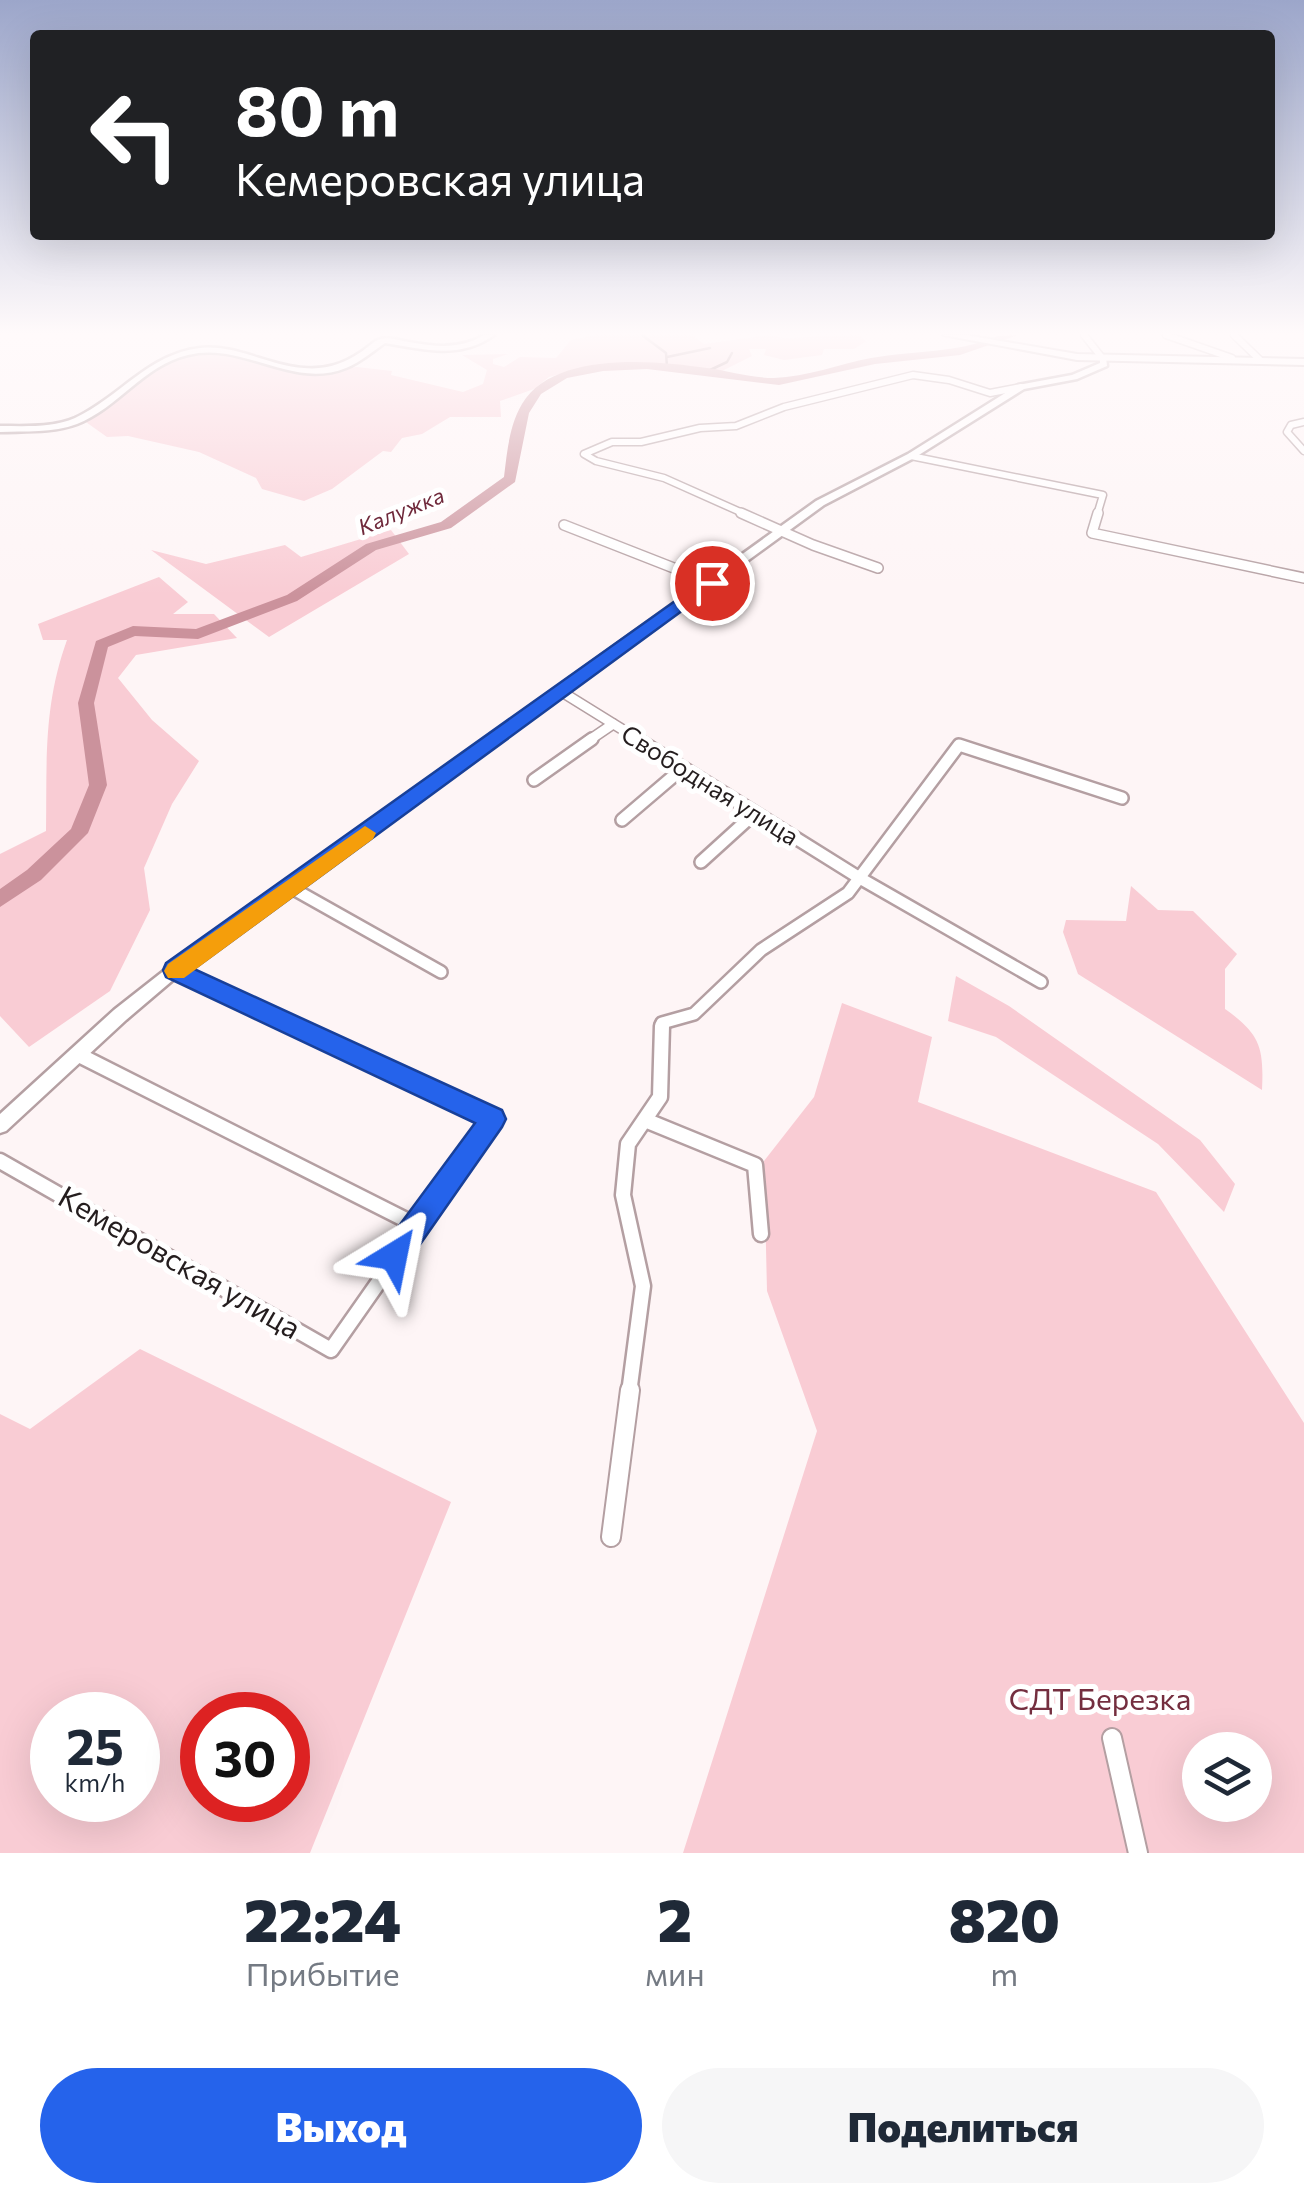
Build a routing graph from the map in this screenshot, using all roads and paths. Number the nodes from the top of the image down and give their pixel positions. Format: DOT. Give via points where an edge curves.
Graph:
graph roads {
  1 [pos="74,421"];
  2 [pos="746,421"];
  3 [pos="966,421"];
  4 [pos="1304,422"];
  5 [pos="0,429"];
  6 [pos="1304,451"];
  7 [pos="911,456"];
  8 [pos="564,525"];
  9 [pos="784,530"];
  10 [pos="878,568"];
  11 [pos="1304,578"];
  12 [pos="712,583"];
  13 [pos="562,692"];
  14 [pos="613,724"];
  15 [pos="683,768"];
  16 [pos="534,780"];
  17 [pos="1122,798"];
  18 [pos="755,813"];
  19 [pos="622,820"];
  20 [pos="701,862"];
  21 [pos="858,877"];
  22 [pos="290,887"];
  23 [pos="174,970"];
  24 [pos="441,972"];
  25 [pos="1041,982"];
  26 [pos="79,1055"];
  27 [pos="645,1120"];
  28 [pos="0,1125"];
  29 [pos="0,1161"];
  30 [pos="416,1225"];
  31 [pos="761,1234"];
  32 [pos="611,1537"];
  33 [pos="1112,1738"];
  34 [pos="1138,1853"];
  1 -- 5 [label="street"];
  2 -- 9 [label="street" via="612,442 584,454 664,478"];
  3 -- 7 [label="street"];
  4 -- 6 [label="street" via="1288,432"];
  7 -- 9 [label="street"];
  7 -- 11 [label="street" via="1103,495 1092,532"];
  8 -- 12 [label="street"];
  9 -- 10 [label="street"];
  9 -- 12 [label="street"];
  12 -- 13 [label="street"];
  13 -- 14 [label="street, Свободная улица"];
  13 -- 22 [label="street"];
  14 -- 15 [label="street, Свободная улица"];
  14 -- 16 [label="street"];
  15 -- 18 [label="street, Свободная улица"];
  15 -- 19 [label="street"];
  17 -- 21 [label="street" via="959,745"];
  18 -- 20 [label="street"];
  18 -- 21 [label="street, Свободная улица"];
  21 -- 25 [label="street, Свободная улица"];
  21 -- 27 [label="street" via="848,893 761,950 694,1014 662,1024 660,1097"];
  22 -- 23 [label="street"];
  22 -- 24 [label="street"];
  23 -- 26 [label="street"];
  23 -- 30 [label="street, Кемеровская улица" via="493,1119"];
  26 -- 28 [label="street"];
  26 -- 30 [label="street"];
  27 -- 31 [label="street" via="756,1166"];
  27 -- 32 [label="street" via="628,1144 623,1195 642,1286"];
  29 -- 30 [label="street, Кемеровская улица" via="331,1350"];
  33 -- 34 [label="street"];
}
